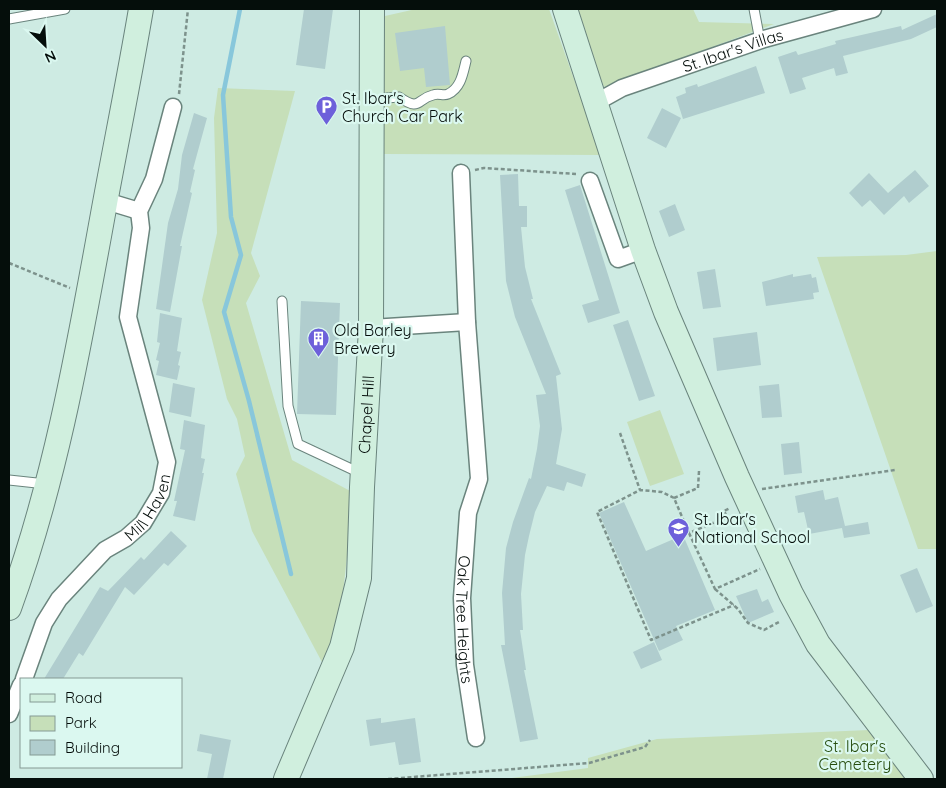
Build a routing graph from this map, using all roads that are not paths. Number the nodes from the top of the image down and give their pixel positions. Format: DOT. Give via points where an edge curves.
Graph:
graph roads {
  1 [pos="64,9"];
  2 [pos="141,9"];
  3 [pos="372,9"];
  4 [pos="564,9"];
  5 [pos="754,9"];
  6 [pos="873,9"];
  7 [pos="9,19"];
  8 [pos="760,41"];
  9 [pos="466,60"];
  10 [pos="371,99"];
  11 [pos="595,102"];
  12 [pos="174,107"];
  13 [pos="461,173"];
  14 [pos="590,181"];
  15 [pos="106,201"];
  16 [pos="139,211"];
  17 [pos="643,250"];
  18 [pos="282,301"];
  19 [pos="467,322"];
  20 [pos="372,328"];
  21 [pos="363,474"];
  22 [pos="9,480"];
  23 [pos="49,484"];
  24 [pos="9,608"];
  25 [pos="24,678"];
  26 [pos="20,687"];
  27 [pos="9,714"];
  28 [pos="476,738"];
  29 [pos="286,779"];
  30 [pos="921,779"];
  1 -- 7 [label="lane"];
  2 -- 15 [label="street"];
  3 -- 10 [label="street, Chapel Hill"];
  4 -- 11 [label="street"];
  5 -- 8 [label="lane"];
  6 -- 8 [label="street, St. Ibar's Villas"];
  8 -- 11 [label="street, St. Ibar's Villas" via="622,88"];
  9 -- 10 [label="lane" via="459,85 448,94 432,95 420,104 409,104 399,97"];
  10 -- 20 [label="street, Chapel Hill"];
  11 -- 17 [label="street"];
  12 -- 16 [label="street, Mill Haven" via="154,179"];
  13 -- 19 [label="street, Oak Tree Heights"];
  14 -- 17 [label="street" via="618,259"];
  15 -- 16 [label="street"];
  15 -- 23 [label="street" via="90,294"];
  16 -- 25 [label="street, Mill Haven" via="141,228 128,317 167,462 160,493 143,523 105,550 59,599 44,623"];
  17 -- 30 [label="street" via="666,312 746,496 818,644"];
  18 -- 21 [label="lane" via="288,406 298,444"];
  19 -- 20 [label="street"];
  19 -- 28 [label="street, Oak Tree Heights" via="478,479 468,513 462,598 465,665"];
  20 -- 21 [label="street, Chapel Hill"];
  21 -- 29 [label="street, Chapel Hill" via="359,578 342,647"];
  22 -- 23 [label="lane"];
  23 -- 24 [label="street"];
  26 -- 27 [label="street"];
}
